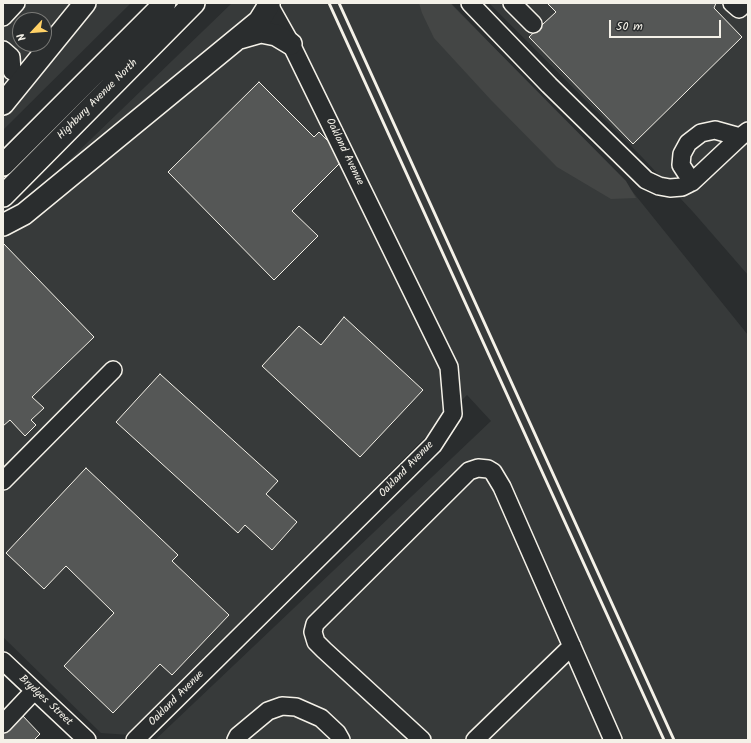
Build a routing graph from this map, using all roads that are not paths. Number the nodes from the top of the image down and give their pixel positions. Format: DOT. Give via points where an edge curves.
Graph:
graph roads {
  1 [pos="16,3"];
  2 [pos="85,3"];
  3 [pos="165,3"];
  4 [pos="194,3"];
  5 [pos="470,3"];
  6 [pos="512,3"];
  7 [pos="732,3"];
  8 [pos="745,3"];
  9 [pos="268,4"];
  10 [pos="3,16"];
  11 [pos="533,24"];
  12 [pos="237,38"];
  13 [pos="291,44"];
  14 [pos="3,50"];
  15 [pos="13,73"];
  16 [pos="3,104"];
  17 [pos="744,134"];
  18 [pos="3,165"];
  19 [pos="692,182"];
  20 [pos="3,196"];
  21 [pos="3,225"];
  22 [pos="113,370"];
  23 [pos="3,481"];
  24 [pos="572,646"];
  25 [pos="3,661"];
  26 [pos="34,691"];
  27 [pos="3,724"];
  28 [pos="87,740"];
  29 [pos="135,740"];
  30 [pos="236,740"];
  31 [pos="341,740"];
  32 [pos="422,740"];
  33 [pos="475,740"];
  34 [pos="613,740"];
  1 -- 10 [label="street"];
  2 -- 15 [label="main road"];
  3 -- 18 [label="main road, Highbury Avenue North"];
  4 -- 20 [label="main road, Highbury Avenue North"];
  5 -- 19 [label="street" via="646,180 670,188 682,187"];
  6 -- 11 [label="street"];
  7 -- 8 [label="street" via="739,9"];
  9 -- 12 [label="main road" via="259,21"];
  9 -- 13 [label="street, Oakland Avenue"];
  12 -- 13 [label="main road" via="261,32"];
  12 -- 21 [label="main road" via="24,214"];
  13 -- 29 [label="street, Oakland Avenue" via="449,367 453,414 433,445"];
  14 -- 15 [label="street" via="10,57"];
  15 -- 16 [label="main road"];
  17 -- 19 [label="street"];
  17 -- 19 [label="street" via="715,130 701,132 688,143 682,154 681,165"];
  22 -- 23 [label="street"];
  24 -- 32 [label="street" via="502,487 493,472 488,469 478,468 469,471 315,624 313,632 316,642 324,650"];
  24 -- 33 [label="street"];
  24 -- 34 [label="street"];
  25 -- 26 [label="street, Brydges Street"];
  26 -- 27 [label="street"];
  26 -- 28 [label="street, Brydges Street"];
  30 -- 31 [label="street" via="268,711 282,706 296,707 321,718"];
}
